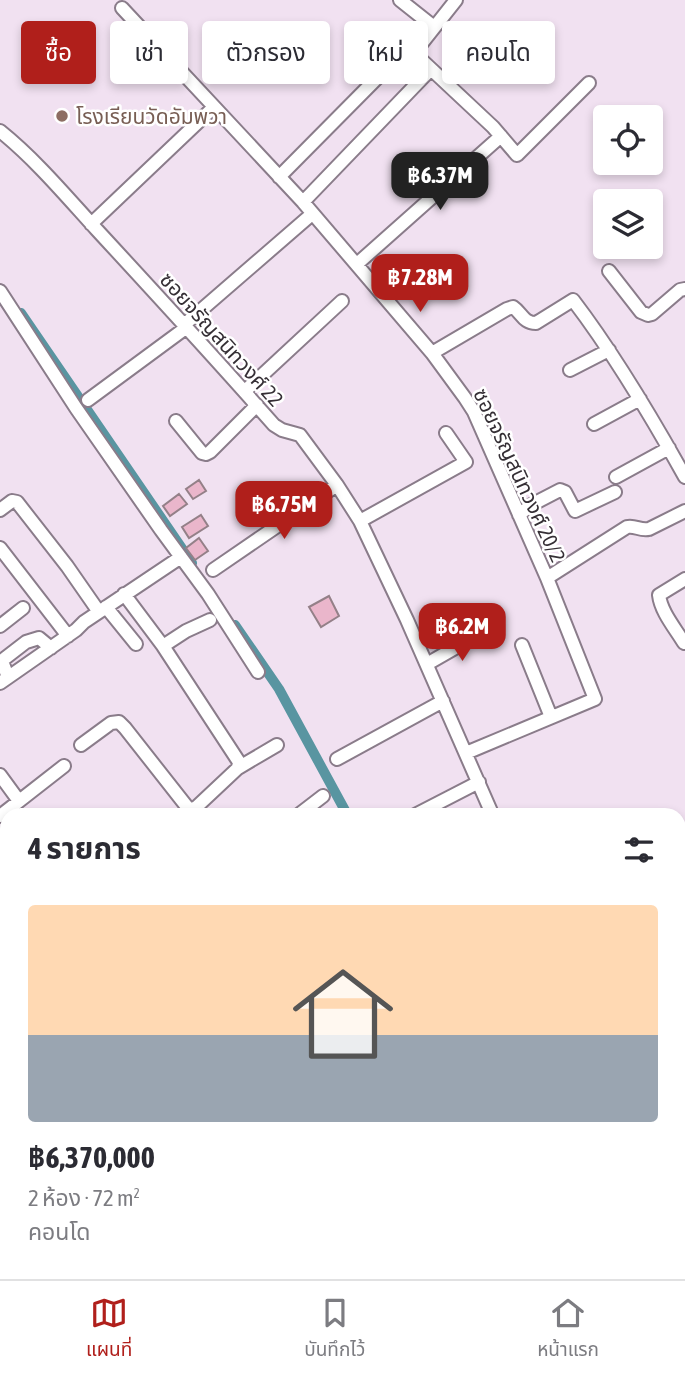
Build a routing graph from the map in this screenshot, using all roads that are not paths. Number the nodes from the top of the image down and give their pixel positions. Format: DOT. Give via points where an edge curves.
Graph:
graph roads {
  1 [pos="400,0"];
  2 [pos="454,0"];
  3 [pos="122,8"];
  4 [pos="434,27"];
  5 [pos="431,69"];
  6 [pos="589,83"];
  7 [pos="371,84"];
  8 [pos="214,107"];
  9 [pos="0,131"];
  10 [pos="500,135"];
  11 [pos="279,177"];
  12 [pos="303,202"];
  13 [pos="312,214"];
  14 [pos="91,224"];
  15 [pos="357,264"];
  16 [pos="609,271"];
  17 [pos="685,289"];
  18 [pos="0,291"];
  19 [pos="342,302"];
  20 [pos="186,325"];
  21 [pos="609,350"];
  22 [pos="432,353"];
  23 [pos="570,370"];
  24 [pos="245,391"];
  25 [pos="640,399"];
  26 [pos="88,400"];
  27 [pos="257,405"];
  28 [pos="176,421"];
  29 [pos="594,424"];
  30 [pos="446,433"];
  31 [pos="669,448"];
  32 [pos="616,477"];
  33 [pos="685,477"];
  34 [pos="337,485"];
  35 [pos="615,492"];
  36 [pos="0,510"];
  37 [pos="685,511"];
  38 [pos="519,515"];
  39 [pos="360,521"];
  40 [pos="0,548"];
  41 [pos="181,557"];
  42 [pos="213,570"];
  43 [pos="547,578"];
  44 [pos="685,579"];
  45 [pos="124,594"];
  46 [pos="23,608"];
  47 [pos="103,609"];
  48 [pos="210,620"];
  49 [pos="0,626"];
  50 [pos="481,633"];
  51 [pos="68,636"];
  52 [pos="684,643"];
  53 [pos="136,644"];
  54 [pos="522,645"];
  55 [pos="163,646"];
  56 [pos="427,664"];
  57 [pos="258,672"];
  58 [pos="3,678"];
  59 [pos="443,701"];
  60 [pos="551,717"];
  61 [pos="80,745"];
  62 [pos="277,745"];
  63 [pos="466,753"];
  64 [pos="337,759"];
  65 [pos="64,766"];
  66 [pos="238,768"];
  67 [pos="0,775"];
  68 [pos="479,782"];
  69 [pos="323,796"];
  70 [pos="19,801"];
  71 [pos="10,808"];
  72 [pos="188,808"];
  73 [pos="195,808"];
  74 [pos="307,808"];
  75 [pos="429,808"];
  76 [pos="490,808"];
  1 -- 4 [label="street"];
  2 -- 4 [label="street"];
  3 -- 8 [label="street, ซอยจรัญสนิทวงศ์ 20/2"];
  4 -- 5 [label="street" via="414,53"];
  5 -- 10 [label="street"];
  5 -- 12 [label="street"];
  6 -- 10 [label="street" via="517,155"];
  7 -- 11 [label="street"];
  8 -- 11 [label="street, ซอยจรัญสนิทวงศ์ 20/2"];
  8 -- 14 [label="street"];
  9 -- 14 [label="street, ซอยจรัญสนิทวงศ์ 22"];
  10 -- 15 [label="street"];
  11 -- 12 [label="street, ซอยจรัญสนิทวงศ์ 20/2"];
  12 -- 13 [label="street, ซอยจรัญสนิทวงศ์ 20/2"];
  13 -- 15 [label="street, ซอยจรัญสนิทวงศ์ 20/2"];
  13 -- 20 [label="street"];
  14 -- 20 [label="street, ซอยจรัญสนิทวงศ์ 22"];
  15 -- 22 [label="street, ซอยจรัญสนิทวงศ์ 20/2"];
  16 -- 17 [label="street" via="648,315"];
  18 -- 41 [label="street"];
  19 -- 24 [label="street"];
  20 -- 24 [label="street, ซอยจรัญสนิทวงศ์ 22"];
  20 -- 26 [label="street"];
  21 -- 22 [label="street" via="573,300 536,323 524,320 513,307 507,309"];
  21 -- 23 [label="street"];
  21 -- 25 [label="street"];
  22 -- 38 [label="street, ซอยจรัญสนิทวงศ์ 20/2" via="474,412"];
  24 -- 27 [label="street, ซอยจรัญสนิทวงศ์ 22"];
  25 -- 29 [label="street"];
  25 -- 31 [label="street"];
  27 -- 28 [label="street" via="206,454"];
  27 -- 34 [label="street, ซอยจรัญสนิทวงศ์ 22" via="279,429 300,435"];
  30 -- 39 [label="street" via="466,462"];
  31 -- 32 [label="street"];
  31 -- 33 [label="street"];
  34 -- 39 [label="street, ซอยจรัญสนิทวงศ์ 22"];
  34 -- 42 [label="street"];
  35 -- 38 [label="street" via="575,511 560,490"];
  36 -- 47 [label="street" via="17,502"];
  37 -- 43 [label="street" via="643,531 627,527"];
  38 -- 43 [label="street, ซอยจรัญสนิทวงศ์ 20/2"];
  39 -- 56 [label="street, ซอยจรัญสนิทวงศ์ 22"];
  40 -- 51 [label="street"];
  41 -- 45 [label="street"];
  41 -- 57 [label="street"];
  43 -- 60 [label="street, ซอยจรัญสนิทวงศ์ 20/2" via="595,699"];
  44 -- 52 [label="street" via="659,594"];
  45 -- 47 [label="street"];
  45 -- 55 [label="street"];
  46 -- 49 [label="street"];
  47 -- 51 [label="street"];
  47 -- 53 [label="street"];
  48 -- 55 [label="street"];
  50 -- 56 [label="street"];
  51 -- 58 [label="street" via="51,648 39,638 26,642 4,659"];
  54 -- 60 [label="street"];
  55 -- 66 [label="street" via="239,762"];
  56 -- 59 [label="street, ซอยจรัญสนิทวงศ์ 22"];
  59 -- 63 [label="street, ซอยจรัญสนิทวงศ์ 22"];
  59 -- 64 [label="street"];
  60 -- 63 [label="street"];
  61 -- 72 [label="street" via="119,722"];
  62 -- 66 [label="street"];
  63 -- 68 [label="street, ซอยจรัญสนิทวงศ์ 22"];
  65 -- 70 [label="street"];
  66 -- 73 [label="street"];
  67 -- 70 [label="street"];
  68 -- 75 [label="street"];
  68 -- 76 [label="street, ซอยจรัญสนิทวงศ์ 22"];
  69 -- 74 [label="street"];
  70 -- 71 [label="street"];
}
